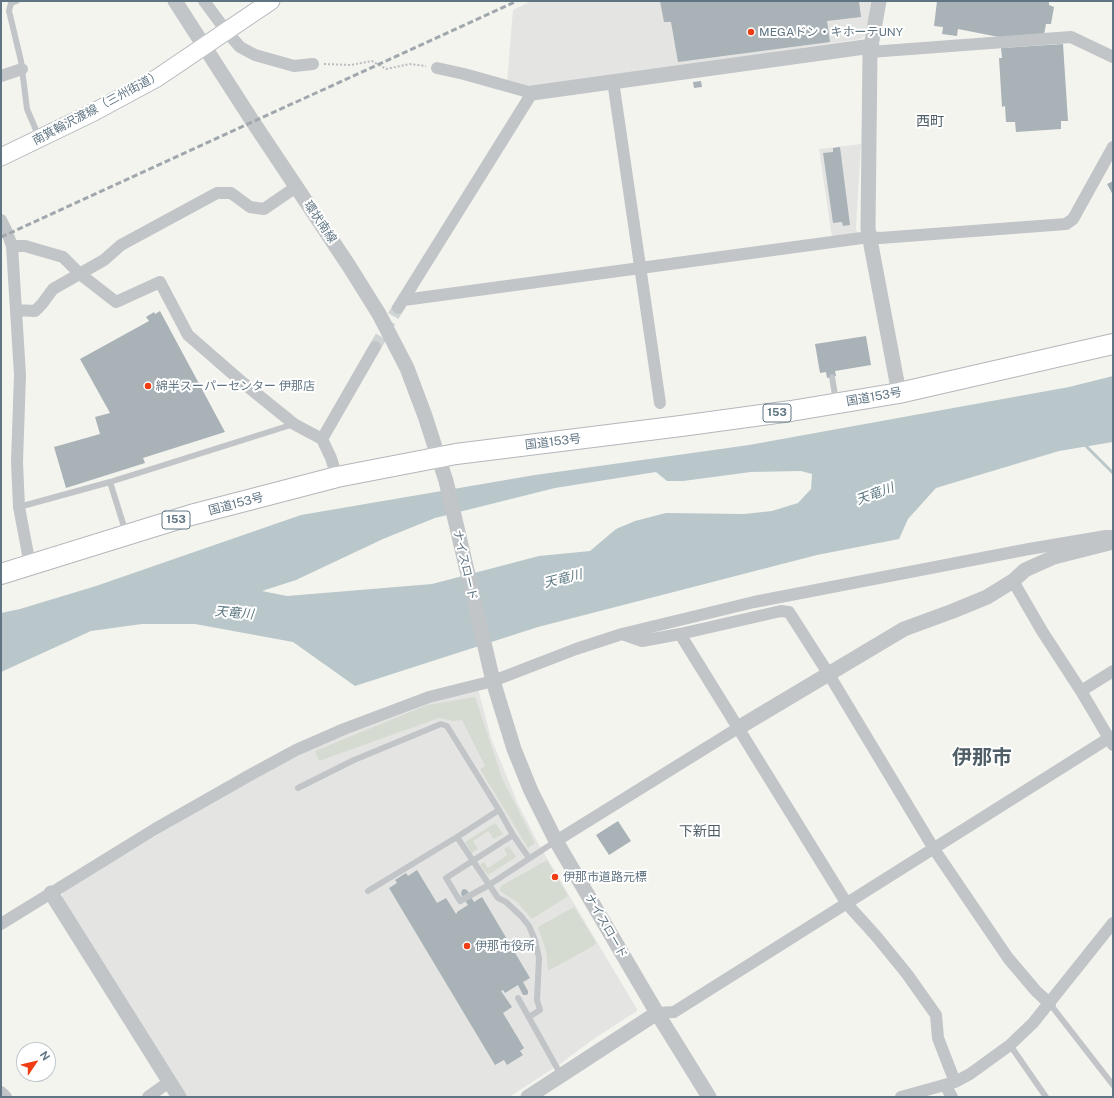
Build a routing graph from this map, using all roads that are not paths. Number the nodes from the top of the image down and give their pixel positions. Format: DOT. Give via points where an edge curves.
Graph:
graph roads {
  1 [pos="17,1"];
  2 [pos="175,1"];
  3 [pos="204,1"];
  4 [pos="272,1"];
  5 [pos="879,1"];
  6 [pos="227,32"];
  7 [pos="203,47"];
  8 [pos="871,49"];
  9 [pos="1113,57"];
  10 [pos="313,64"];
  11 [pos="437,68"];
  12 [pos="22,69"];
  13 [pos="1,76"];
  14 [pos="613,81"];
  15 [pos="532,93"];
  16 [pos="39,138"];
  17 [pos="1113,147"];
  18 [pos="1,157"];
  19 [pos="296,187"];
  20 [pos="1,220"];
  21 [pos="869,237"];
  22 [pos="9,238"];
  23 [pos="641,268"];
  24 [pos="80,274"];
  25 [pos="16,310"];
  26 [pos="1113,344"];
  27 [pos="375,347"];
  28 [pos="832,377"];
  29 [pos="899,393"];
  30 [pos="660,402"];
  31 [pos="836,403"];
  32 [pos="294,424"];
  33 [pos="322,439"];
  34 [pos="438,457"];
  35 [pos="337,477"];
  36 [pos="110,482"];
  37 [pos="18,507"];
  38 [pos="127,535"];
  39 [pos="1113,536"];
  40 [pos="1113,542"];
  41 [pos="16,570"];
  42 [pos="1013,581"];
  43 [pos="622,634"];
  44 [pos="680,634"];
  45 [pos="1113,671"];
  46 [pos="828,673"];
  47 [pos="492,677"];
  48 [pos="1081,691"];
  49 [pos="738,728"];
  50 [pos="1111,741"];
  51 [pos="298,788"];
  52 [pos="499,810"];
  53 [pos="513,835"];
  54 [pos="457,837"];
  55 [pos="556,841"];
  56 [pos="934,849"];
  57 [pos="529,858"];
  58 [pos="472,861"];
  59 [pos="489,885"];
  60 [pos="368,891"];
  61 [pos="51,893"];
  62 [pos="847,904"];
  63 [pos="1113,923"];
  64 [pos="1,924"];
  65 [pos="518,998"];
  66 [pos="1050,1004"];
  67 [pos="657,1013"];
  68 [pos="529,1017"];
  69 [pos="1010,1045"];
  70 [pos="561,1075"];
  71 [pos="169,1082"];
  72 [pos="950,1083"];
  73 [pos="1113,1085"];
  74 [pos="1,1092"];
  75 [pos="6,1097"];
  76 [pos="148,1097"];
  77 [pos="179,1097"];
  78 [pos="528,1097"];
  79 [pos="709,1097"];
  80 [pos="902,1097"];
  81 [pos="952,1097"];
  82 [pos="1046,1097"];
  1 -- 12 [label="lane" via="11,3 9,11"];
  2 -- 7 [label="street, 環状南線"];
  3 -- 6 [label="street"];
  4 -- 6 [label="main road, 南箕輪沢渡線（三州街道）"];
  5 -- 8 [label="street"];
  6 -- 7 [label="main road, 南箕輪沢渡線（三州街道）"];
  6 -- 10 [label="street" via="240,47 255,55 294,66"];
  7 -- 16 [label="main road, 南箕輪沢渡線（三州街道）" via="157,78"];
  7 -- 19 [label="street, 環状南線"];
  8 -- 9 [label="street" via="1071,37"];
  8 -- 14 [label="street"];
  8 -- 21 [label="street"];
  11 -- 15 [label="street"];
  12 -- 13 [label="street"];
  12 -- 16 [label="lane" via="27,108"];
  14 -- 15 [label="street"];
  14 -- 23 [label="street"];
  15 -- 23 [label="street" via="401,304"];
  16 -- 18 [label="main road, 南箕輪沢渡線（三州街道）"];
  17 -- 21 [label="street" via="1073,219 1066,224"];
  19 -- 24 [label="street" via="264,209 250,207 231,193 217,193 121,245 104,260"];
  19 -- 34 [label="street, 環状南線" via="349,266 393,339 419,398"];
  20 -- 22 [label="street"];
  21 -- 23 [label="street"];
  21 -- 29 [label="street"];
  22 -- 24 [label="street" via="25,246 63,257"];
  22 -- 25 [label="street"];
  23 -- 30 [label="street"];
  24 -- 25 [label="street" via="52,289 35,311"];
  24 -- 32 [label="street" via="116,302 160,282 188,335"];
  25 -- 37 [label="street" via="20,375"];
  26 -- 29 [label="highway, 国道153号 / 153"];
  27 -- 33 [label="street"];
  28 -- 31 [label="lane"];
  29 -- 31 [label="highway, 国道153号 / 153"];
  31 -- 34 [label="highway, 国道153号 / 153"];
  32 -- 33 [label="street"];
  32 -- 36 [label="lane"];
  33 -- 35 [label="street" via="332,458"];
  34 -- 35 [label="highway, 国道153号 / 153"];
  34 -- 47 [label="street, ナイスロード" via="446,481"];
  35 -- 38 [label="highway, 国道153号 / 153" via="191,515"];
  36 -- 37 [label="lane"];
  36 -- 38 [label="lane"];
  37 -- 41 [label="street"];
  38 -- 41 [label="highway, 国道153号 / 153"];
  39 -- 43 [label="street" via="1029,549 754,602"];
  40 -- 42 [label="street" via="1054,557 1025,570"];
  42 -- 46 [label="street" via="987,597 904,629"];
  42 -- 48 [label="street"];
  43 -- 44 [label="street" via="642,641"];
  43 -- 47 [label="street"];
  44 -- 46 [label="street" via="781,611 789,612"];
  44 -- 49 [label="street"];
  45 -- 48 [label="street"];
  46 -- 49 [label="street"];
  46 -- 56 [label="street"];
  47 -- 55 [label="street, ナイスロード" via="514,750 530,791"];
  47 -- 61 [label="street" via="429,697 296,750 155,829"];
  48 -- 50 [label="street"];
  49 -- 55 [label="street"];
  49 -- 62 [label="street"];
  50 -- 56 [label="street"];
  51 -- 52 [label="lane" via="354,760 441,724 447,726"];
  52 -- 53 [label="lane"];
  52 -- 54 [label="lane"];
  53 -- 57 [label="lane"];
  53 -- 58 [label="lane"];
  54 -- 58 [label="lane"];
  54 -- 60 [label="lane"];
  55 -- 57 [label="lane"];
  55 -- 67 [label="street, ナイスロード"];
  56 -- 62 [label="street"];
  56 -- 66 [label="street" via="1008,958 1036,992"];
  57 -- 59 [label="lane"];
  58 -- 59 [label="lane"];
  58 -- 59 [label="lane" via="446,878 460,901"];
  59 -- 68 [label="lane" via="498,898 521,916 535,940 539,958 537,1000 540,1010"];
  61 -- 64 [label="street"];
  61 -- 71 [label="street"];
  62 -- 67 [label="street" via="674,1012"];
  62 -- 72 [label="street" via="907,974 936,1015 938,1038"];
  63 -- 66 [label="street"];
  65 -- 68 [label="lane"];
  66 -- 69 [label="street"];
  66 -- 73 [label="lane"];
  67 -- 70 [label="street"];
  67 -- 79 [label="street, ナイスロード"];
  68 -- 70 [label="lane"];
  69 -- 72 [label="street" via="970,1074"];
  69 -- 82 [label="lane"];
  70 -- 78 [label="street"];
  71 -- 76 [label="street"];
  71 -- 77 [label="street"];
  72 -- 80 [label="street"];
  72 -- 81 [label="street"];
  74 -- 75 [label="street"];
}
